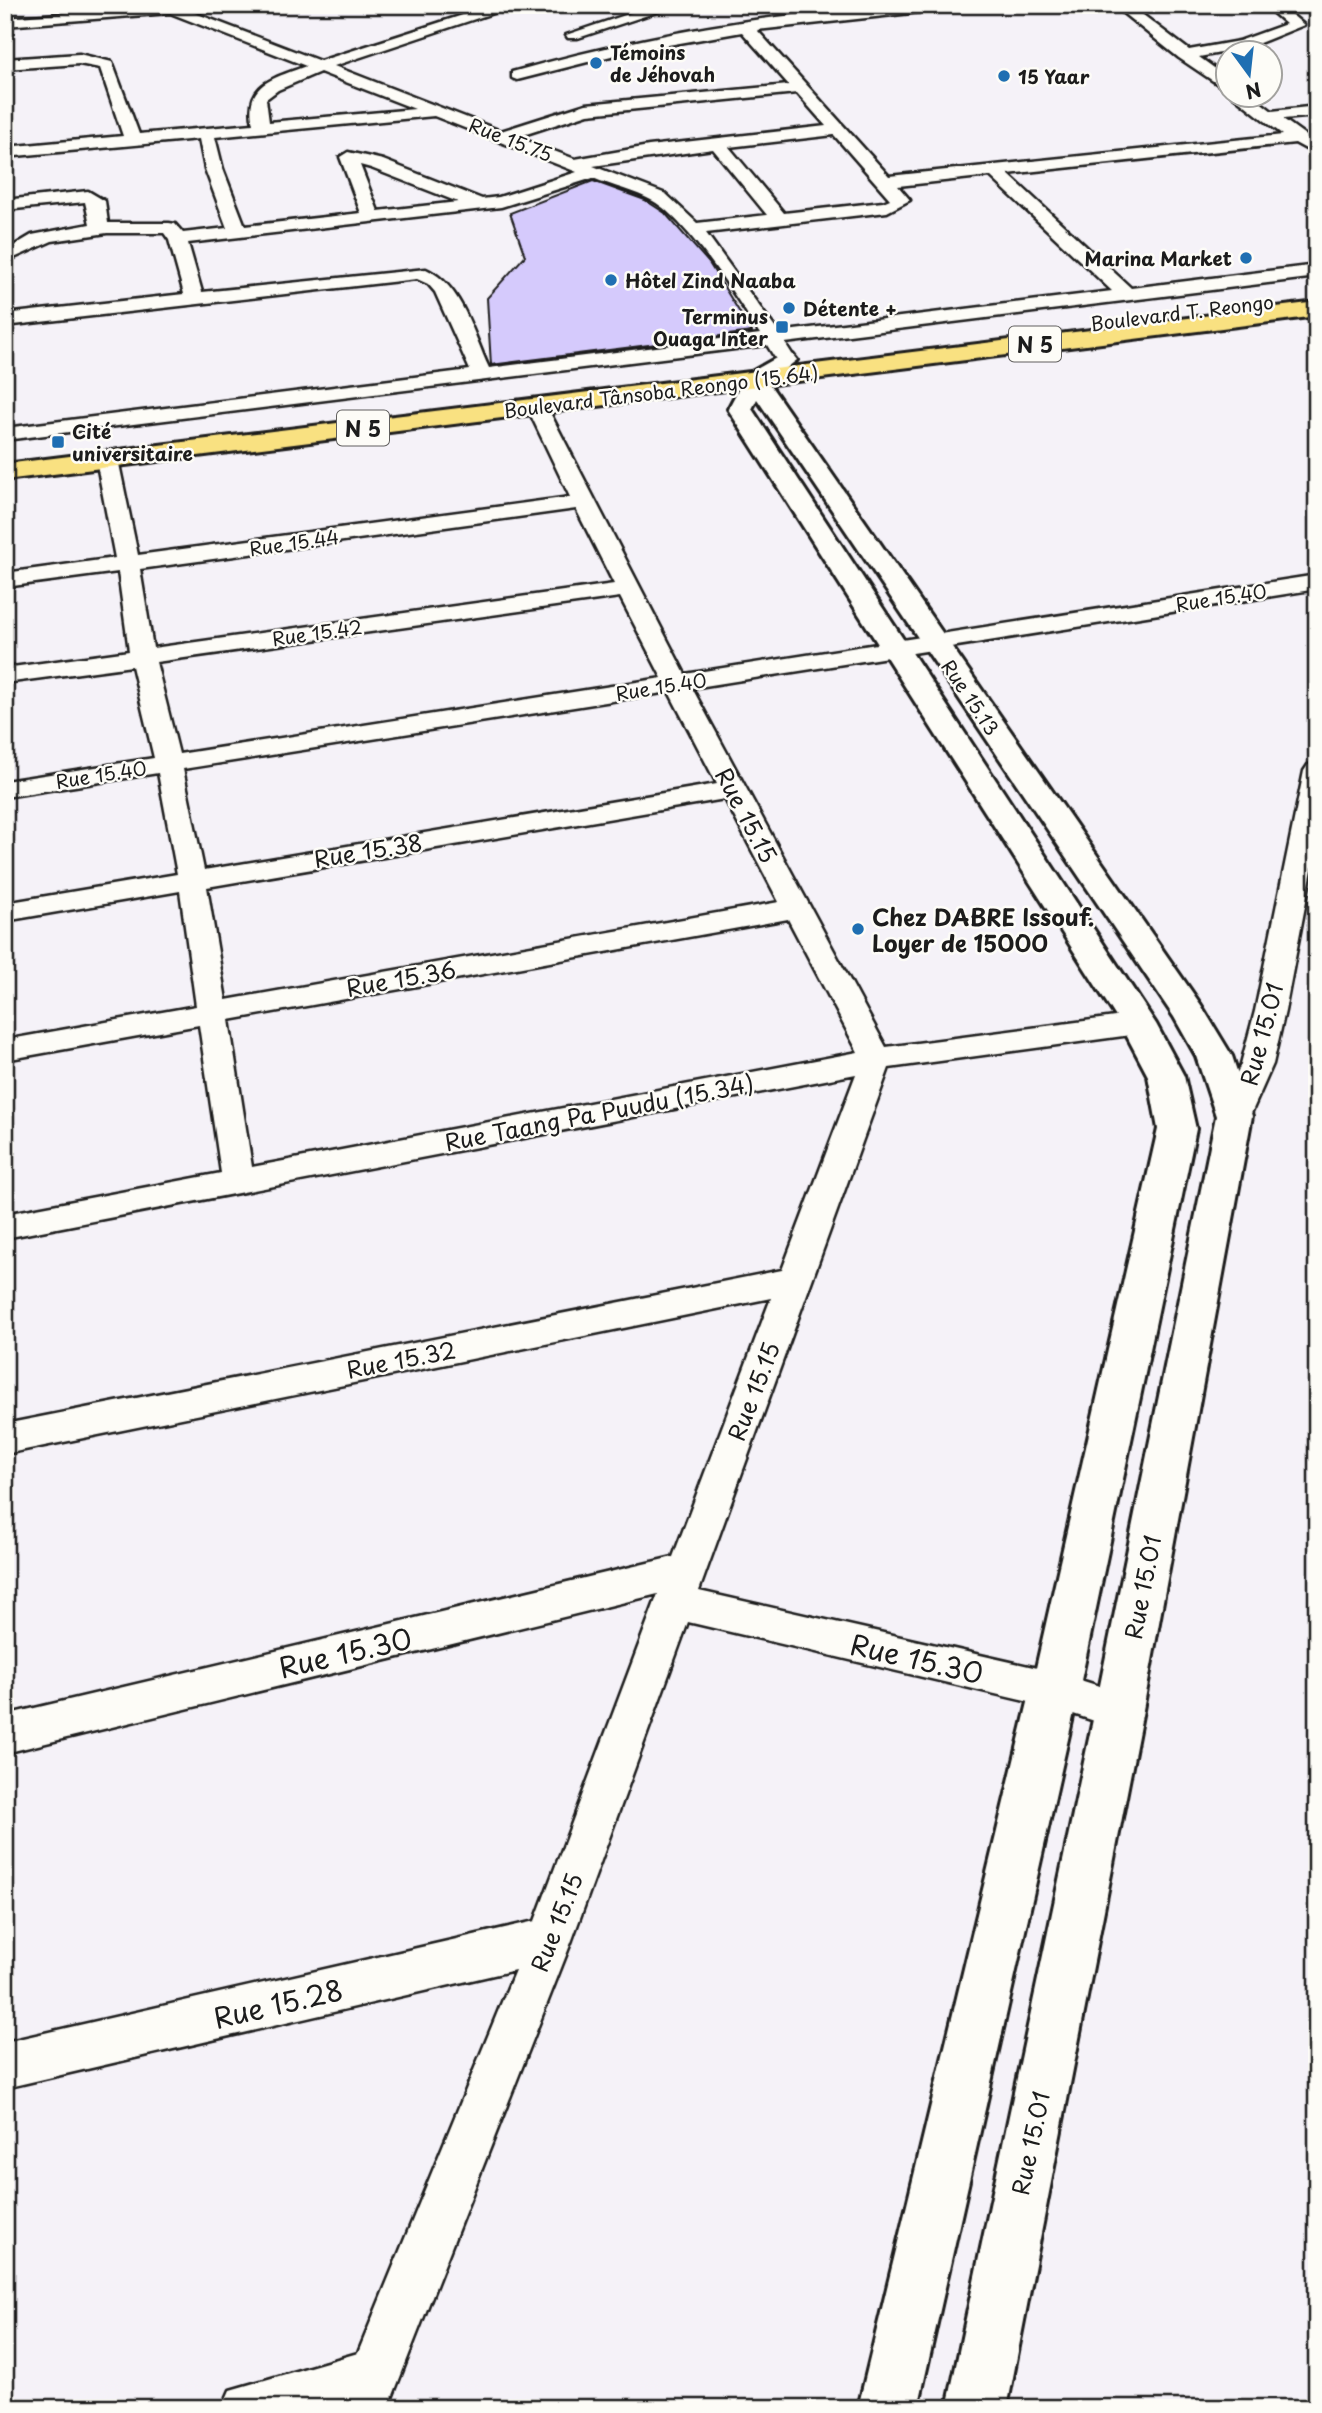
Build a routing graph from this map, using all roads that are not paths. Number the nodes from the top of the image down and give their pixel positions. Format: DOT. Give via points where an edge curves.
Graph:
graph roads {
  1 [pos="510,5"];
  2 [pos="948,5"];
  3 [pos="1120,5"];
  4 [pos="1272,5"];
  5 [pos="171,7"];
  6 [pos="894,8"];
  7 [pos="685,9"];
  8 [pos="5,22"];
  9 [pos="746,27"];
  10 [pos="714,32"];
  11 [pos="573,35"];
  12 [pos="1184,55"];
  13 [pos="5,64"];
  14 [pos="322,65"];
  15 [pos="517,75"];
  16 [pos="1214,77"];
  17 [pos="802,88"];
  18 [pos="1257,108"];
  19 [pos="435,111"];
  20 [pos="1317,111"];
  21 [pos="1268,116"];
  22 [pos="262,129"];
  23 [pos="839,130"];
  24 [pos="206,134"];
  25 [pos="502,136"];
  26 [pos="1298,138"];
  27 [pos="133,141"];
  28 [pos="718,144"];
  29 [pos="1317,151"];
  30 [pos="5,152"];
  31 [pos="577,164"];
  32 [pos="597,171"];
  33 [pos="995,171"];
  34 [pos="886,182"];
  35 [pos="480,204"];
  36 [pos="5,205"];
  37 [pos="372,218"];
  38 [pos="779,219"];
  39 [pos="691,229"];
  40 [pos="100,230"];
  41 [pos="238,232"];
  42 [pos="178,239"];
  43 [pos="5,257"];
  44 [pos="1317,271"];
  45 [pos="1126,294"];
  46 [pos="1317,296"];
  47 [pos="194,297"];
  48 [pos="1317,309"];
  49 [pos="5,320"];
  50 [pos="773,338"];
  51 [pos="785,360"];
  52 [pos="482,374"];
  53 [pos="754,380"];
  54 [pos="537,407"];
  55 [pos="6,444"];
  56 [pos="107,460"];
  57 [pos="582,502"];
  58 [pos="128,564"];
  59 [pos="5,580"];
  60 [pos="1317,582"];
  61 [pos="629,589"];
  62 [pos="933,641"];
  63 [pos="894,647"];
  64 [pos="142,657"];
  65 [pos="5,676"];
  66 [pos="679,684"];
  67 [pos="169,764"];
  68 [pos="1317,771"];
  69 [pos="5,789"];
  70 [pos="731,790"];
  71 [pos="192,879"];
  72 [pos="797,908"];
  73 [pos="5,912"];
  74 [pos="212,1011"];
  75 [pos="1138,1024"];
  76 [pos="5,1050"];
  77 [pos="877,1059"];
  78 [pos="1234,1116"];
  79 [pos="238,1180"];
  80 [pos="5,1226"];
  81 [pos="796,1280"];
  82 [pos="5,1439"];
  83 [pos="679,1587"];
  84 [pos="1055,1690"];
  85 [pos="1119,1710"];
  86 [pos="5,1734"];
  87 [pos="550,1940"];
  88 [pos="5,2065"];
  89 [pos="368,2392"];
  90 [pos="248,2408"];
  91 [pos="888,2408"];
  92 [pos="976,2408"];
  1 -- 14 [label="street"];
  2 -- 6 [label="street"];
  3 -- 12 [label="street"];
  4 -- 12 [label="street" via="1299,20 1242,45"];
  5 -- 8 [label="street"];
  5 -- 14 [label="street, Rue 15.75"];
  6 -- 9 [label="street"];
  7 -- 10 [label="street"];
  7 -- 11 [label="street"];
  9 -- 10 [label="street"];
  9 -- 17 [label="street"];
  10 -- 15 [label="street" via="588,54"];
  12 -- 16 [label="street"];
  13 -- 27 [label="street" via="79,59 107,65"];
  14 -- 19 [label="street, Rue 15.75"];
  14 -- 22 [label="street" via="260,95"];
  17 -- 23 [label="street"];
  17 -- 25 [label="street" via="586,108"];
  18 -- 21 [label="street"];
  19 -- 22 [label="street"];
  19 -- 25 [label="street, Rue 15.75"];
  20 -- 21 [label="street"];
  21 -- 26 [label="street"];
  22 -- 24 [label="street"];
  23 -- 28 [label="street"];
  23 -- 34 [label="street"];
  24 -- 27 [label="street"];
  24 -- 41 [label="street"];
  25 -- 31 [label="street, Rue 15.75"];
  26 -- 29 [label="street"];
  26 -- 33 [label="street"];
  27 -- 30 [label="street"];
  28 -- 31 [label="street"];
  28 -- 38 [label="street"];
  31 -- 32 [label="street, Rue 15.75"];
  32 -- 35 [label="street" via="541,191"];
  32 -- 39 [label="street, Rue 15.75" via="670,203"];
  33 -- 34 [label="street"];
  33 -- 45 [label="street"];
  34 -- 38 [label="street" via="900,198 887,207"];
  35 -- 37 [label="street"];
  35 -- 37 [label="street" via="348,157"];
  36 -- 40 [label="street" via="88,196 96,201"];
  37 -- 41 [label="street"];
  38 -- 39 [label="street"];
  39 -- 50 [label="street, Rue 15.75"];
  40 -- 42 [label="street" via="158,226"];
  40 -- 43 [label="street" via="36,240"];
  41 -- 42 [label="street"];
  42 -- 47 [label="street"];
  44 -- 45 [label="street"];
  45 -- 50 [label="street"];
  46 -- 51 [label="highway, Boulevard T. Reongo / N 5"];
  47 -- 49 [label="street"];
  47 -- 52 [label="street" via="428,275 444,291"];
  48 -- 53 [label="highway, Boulevard Tânsoba Reongo (15.64) / N 5"];
  50 -- 51 [label="street, Rue 15.75"];
  50 -- 52 [label="street"];
  51 -- 53 [label="main road"];
  51 -- 55 [label="highway, Boulevard T. Reongo / N 5"];
  52 -- 55 [label="street"];
  53 -- 54 [label="highway, Boulevard Tânsoba Reongo (15.64) / N 5"];
  53 -- 62 [label="main road, Rue 15.13"];
  53 -- 63 [label="main road, Rue 15.13" via="740,409"];
  54 -- 56 [label="highway, Boulevard Tânsoba Reongo (15.64) / N 5"];
  54 -- 57 [label="street, Rue 15.15"];
  55 -- 56 [label="highway, Boulevard Tânsoba Reongo (15.64) / N 5"];
  56 -- 58 [label="street"];
  57 -- 58 [label="street, Rue 15.44"];
  57 -- 61 [label="street, Rue 15.15"];
  58 -- 59 [label="street, Rue 15.44"];
  58 -- 64 [label="street"];
  60 -- 62 [label="street, Rue 15.40"];
  61 -- 64 [label="street, Rue 15.42"];
  61 -- 66 [label="street, Rue 15.15"];
  62 -- 63 [label="street, Rue 15.40"];
  62 -- 78 [label="main road, Rue 15.13" via="1189,1013 1214,1056"];
  63 -- 66 [label="street, Rue 15.40"];
  63 -- 75 [label="main road, Rue 15.13"];
  64 -- 65 [label="street, Rue 15.42"];
  64 -- 67 [label="street"];
  66 -- 67 [label="street, Rue 15.40"];
  66 -- 70 [label="street, Rue 15.15"];
  67 -- 69 [label="street, Rue 15.40"];
  67 -- 71 [label="street"];
  68 -- 78 [label="street, Rue 15.01" via="1270,1011 1257,1064"];
  70 -- 71 [label="street, Rue 15.38"];
  70 -- 72 [label="street, Rue 15.15"];
  71 -- 73 [label="street, Rue 15.38"];
  71 -- 74 [label="street"];
  72 -- 74 [label="street, Rue 15.36"];
  72 -- 77 [label="street, Rue 15.15"];
  74 -- 76 [label="street, Rue 15.36"];
  74 -- 79 [label="street"];
  75 -- 77 [label="street, Rue Taang Pa Puudu (15.34)"];
  75 -- 84 [label="main road" via="1166,1076 1176,1113 1176,1142"];
  77 -- 79 [label="street, Rue Taang Pa Puudu (15.34)"];
  77 -- 81 [label="street, Rue 15.15"];
  78 -- 85 [label="main road, Rue 15.01"];
  79 -- 80 [label="street, Rue Taang Pa Puudu (15.34)"];
  81 -- 82 [label="street, Rue 15.32"];
  81 -- 83 [label="street, Rue 15.15"];
  83 -- 84 [label="street, Rue 15.30"];
  83 -- 86 [label="street, Rue 15.30"];
  83 -- 87 [label="street, Rue 15.15"];
  84 -- 85 [label="street, Rue 15.30"];
  84 -- 91 [label="main road"];
  85 -- 92 [label="main road, Rue 15.01"];
  87 -- 88 [label="street, Rue 15.28"];
  87 -- 89 [label="street, Rue 15.15"];
  89 -- 90 [label="street"];
}
